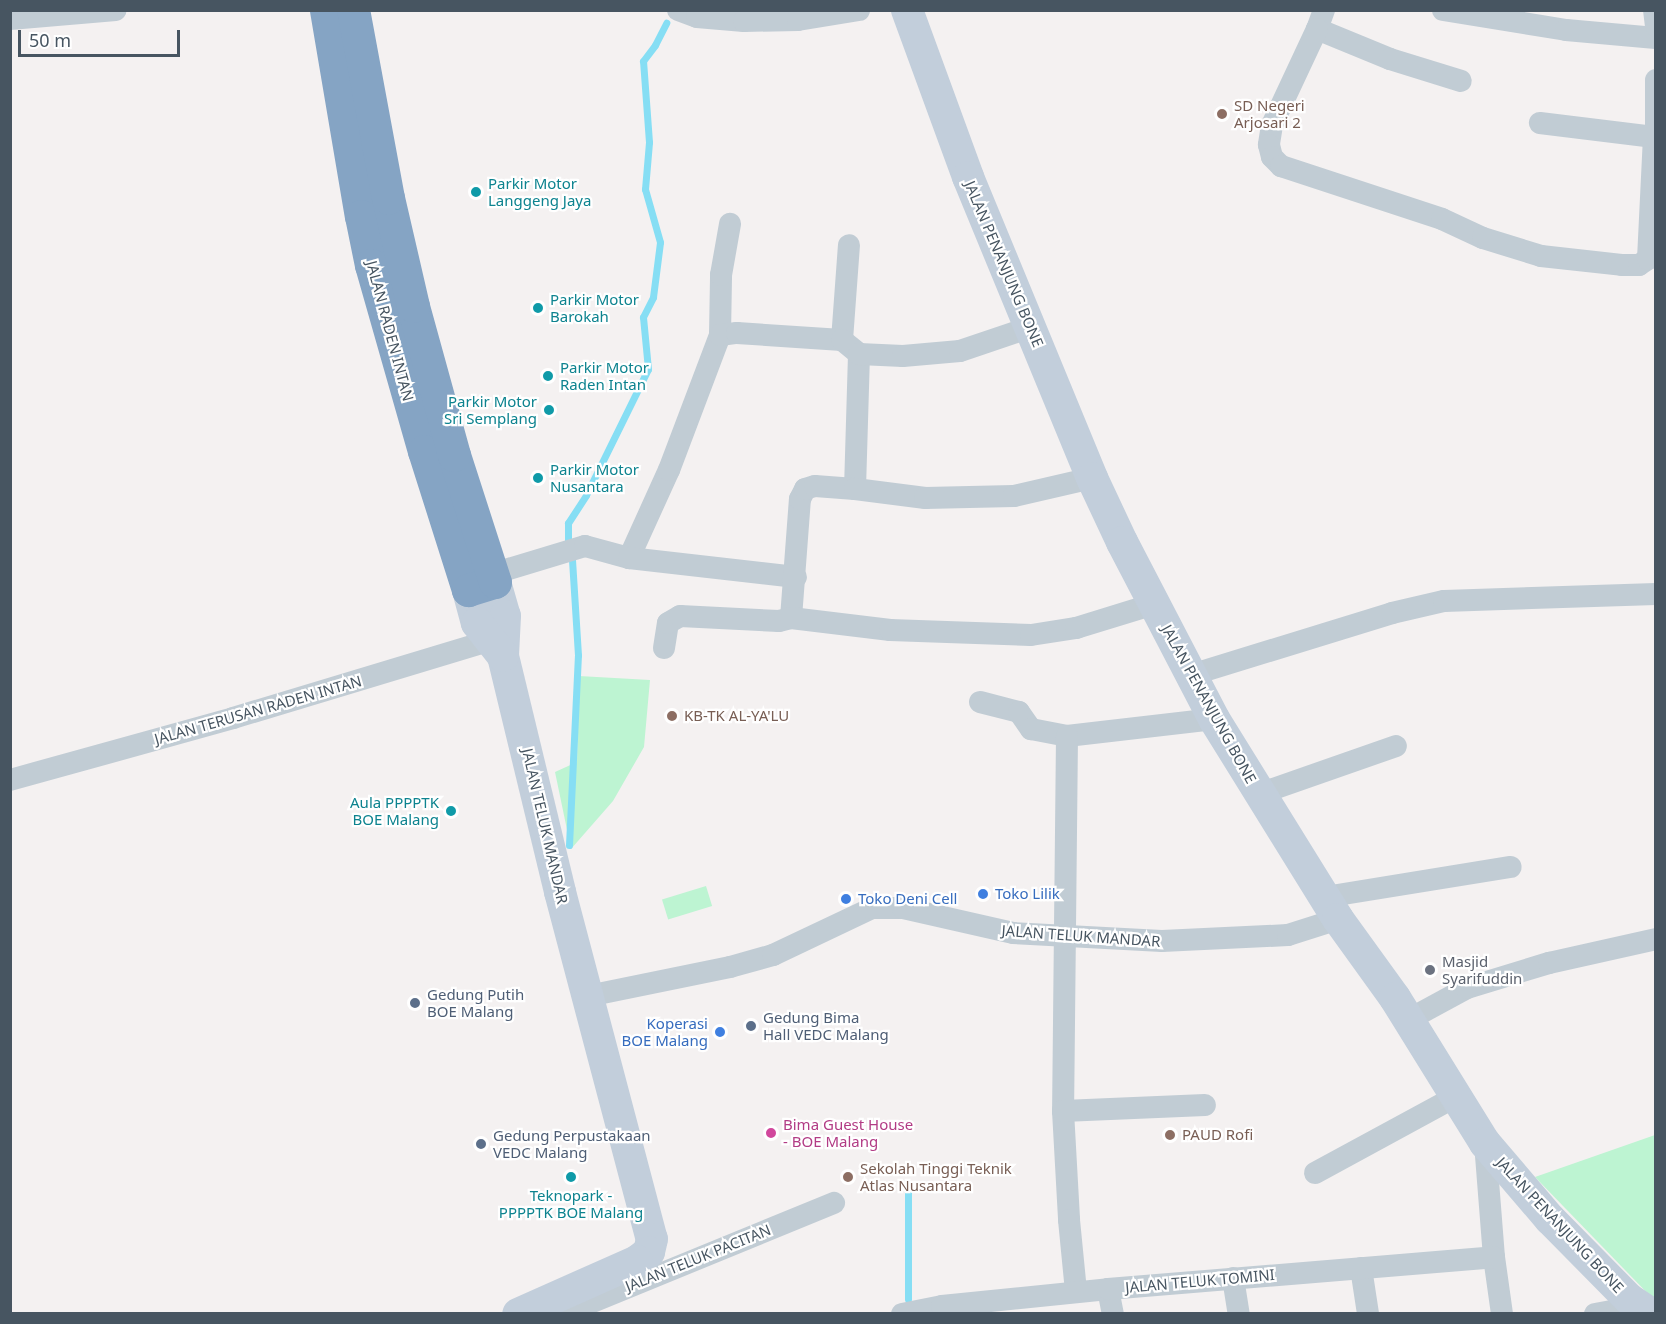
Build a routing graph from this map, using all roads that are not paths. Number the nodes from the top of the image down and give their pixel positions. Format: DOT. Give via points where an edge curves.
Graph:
graph roads {
  1 [pos="116,10"];
  2 [pos="326,10"];
  3 [pos="353,10"];
  4 [pos="678,10"];
  5 [pos="859,10"];
  6 [pos="907,10"];
  7 [pos="1443,10"];
  8 [pos="1654,10"];
  9 [pos="10,19"];
  10 [pos="1321,20"];
  11 [pos="1656,26"];
  12 [pos="1656,38"];
  13 [pos="1656,80"];
  14 [pos="1461,81"];
  15 [pos="1540,123"];
  16 [pos="1655,137"];
  17 [pos="1654,203"];
  18 [pos="730,224"];
  19 [pos="849,245"];
  20 [pos="386,261"];
  21 [pos="1031,327"];
  22 [pos="720,336"];
  23 [pos="850,347"];
  24 [pos="1092,478"];
  25 [pos="855,489"];
  26 [pos="630,558"];
  27 [pos="796,577"];
  28 [pos="485,582"];
  29 [pos="1656,594"];
  30 [pos="1154,604"];
  31 [pos="791,618"];
  32 [pos="499,645"];
  33 [pos="664,648"];
  34 [pos="1191,675"];
  35 [pos="980,702"];
  36 [pos="1214,719"];
  37 [pos="1067,736"];
  38 [pos="1396,746"];
  39 [pos="10,780"];
  40 [pos="1259,794"];
  41 [pos="1511,867"];
  42 [pos="1331,908"];
  43 [pos="1064,936"];
  44 [pos="1656,939"];
  45 [pos="588,996"];
  46 [pos="1408,1020"];
  47 [pos="1455,1097"];
  48 [pos="1205,1105"];
  49 [pos="1063,1111"];
  50 [pos="1485,1143"];
  51 [pos="1315,1173"];
  52 [pos="834,1203"];
  53 [pos="652,1239"];
  54 [pos="1494,1257"];
  55 [pos="1361,1268"];
  56 [pos="1233,1278"];
  57 [pos="1108,1289"];
  58 [pos="1076,1292"];
  59 [pos="982,1308"];
  60 [pos="1622,1310"];
  61 [pos="519,1313"];
  62 [pos="904,1313"];
  63 [pos="563,1314"];
  64 [pos="1113,1314"];
  65 [pos="1239,1314"];
  66 [pos="1368,1314"];
  67 [pos="1502,1314"];
  1 -- 9 [label="street"];
  2 -- 20 [label="highway, JALAN RADEN INTAN" via="360,216"];
  3 -- 20 [label="highway, JALAN RADEN INTAN"];
  4 -- 5 [label="street" via="697,17 798,21"];
  6 -- 21 [label="street, JALAN PENANJUNG BONE" via="976,198"];
  7 -- 12 [label="street" via="1566,30"];
  8 -- 11 [label="street"];
  10 -- 14 [label="street" via="1390,60"];
  10 -- 17 [label="street" via="1272,125 1269,145 1272,157 1281,166 1442,219 1504,246 1541,256 1622,265 1639,265 1650,257"];
  13 -- 16 [label="street"];
  15 -- 16 [label="street"];
  16 -- 17 [label="street"];
  18 -- 22 [label="street" via="721,275"];
  19 -- 23 [label="street"];
  20 -- 28 [label="highway, JALAN RADEN INTAN" via="419,328 457,511"];
  21 -- 23 [label="street" via="950,352 903,356"];
  21 -- 24 [label="street, JALAN PENANJUNG BONE"];
  22 -- 23 [label="street" via="737,333"];
  22 -- 26 [label="street" via="669,470"];
  23 -- 25 [label="street"];
  24 -- 25 [label="street" via="1014,496 925,498"];
  24 -- 30 [label="street, JALAN PENANJUNG BONE"];
  25 -- 27 [label="street" via="806,489 800,499"];
  26 -- 27 [label="street"];
  26 -- 28 [label="street" via="585,546"];
  27 -- 31 [label="street"];
  28 -- 32 [label="street, JALAN RADEN INTAN" via="505,616"];
  29 -- 34 [label="street" via="1444,601 1392,613"];
  30 -- 31 [label="street" via="1076,628 1030,635 890,630"];
  30 -- 34 [label="street, JALAN PENANJUNG BONE"];
  31 -- 33 [label="street" via="779,621 680,616 668,623"];
  32 -- 39 [label="street, JALAN TERUSAN RADEN INTAN"];
  32 -- 45 [label="street, JALAN TELUK MANDAR"];
  34 -- 36 [label="street, JALAN PENANJUNG BONE"];
  35 -- 37 [label="street" via="1019,712 1031,729"];
  36 -- 37 [label="street"];
  36 -- 40 [label="street, JALAN PENANJUNG BONE"];
  37 -- 43 [label="street"];
  38 -- 40 [label="street"];
  40 -- 42 [label="street, JALAN PENANJUNG BONE"];
  41 -- 42 [label="street, JALAN TELUK MANDAR"];
  42 -- 43 [label="street, JALAN TELUK MANDAR" via="1288,935 1209,941"];
  42 -- 46 [label="street, JALAN PENANJUNG BONE"];
  43 -- 45 [label="street, JALAN TELUK MANDAR" via="1013,933 903,908 872,908 773,955"];
  43 -- 49 [label="street"];
  44 -- 46 [label="street" via="1549,963 1467,988"];
  45 -- 53 [label="street, JALAN TELUK MANDAR"];
  46 -- 47 [label="street, JALAN PENANJUNG BONE"];
  47 -- 50 [label="street, JALAN PENANJUNG BONE"];
  47 -- 51 [label="street"];
  48 -- 49 [label="street"];
  49 -- 58 [label="street"];
  50 -- 54 [label="street"];
  50 -- 60 [label="street, JALAN PENANJUNG BONE"];
  52 -- 63 [label="street, JALAN TELUK PACITAN"];
  53 -- 61 [label="street, JALAN TELUK PACITAN" via="649,1252 637,1261"];
  54 -- 55 [label="street, JALAN TELUK TOMINI"];
  54 -- 67 [label="street"];
  55 -- 56 [label="street, JALAN TELUK TOMINI"];
  55 -- 66 [label="street"];
  56 -- 57 [label="street, JALAN TELUK TOMINI"];
  56 -- 65 [label="street"];
  57 -- 58 [label="street, JALAN TELUK TOMINI"];
  57 -- 64 [label="street"];
  58 -- 59 [label="street, JALAN TELUK TOMINI"];
  59 -- 62 [label="street, JALAN TELUK TOMINI"];
}
